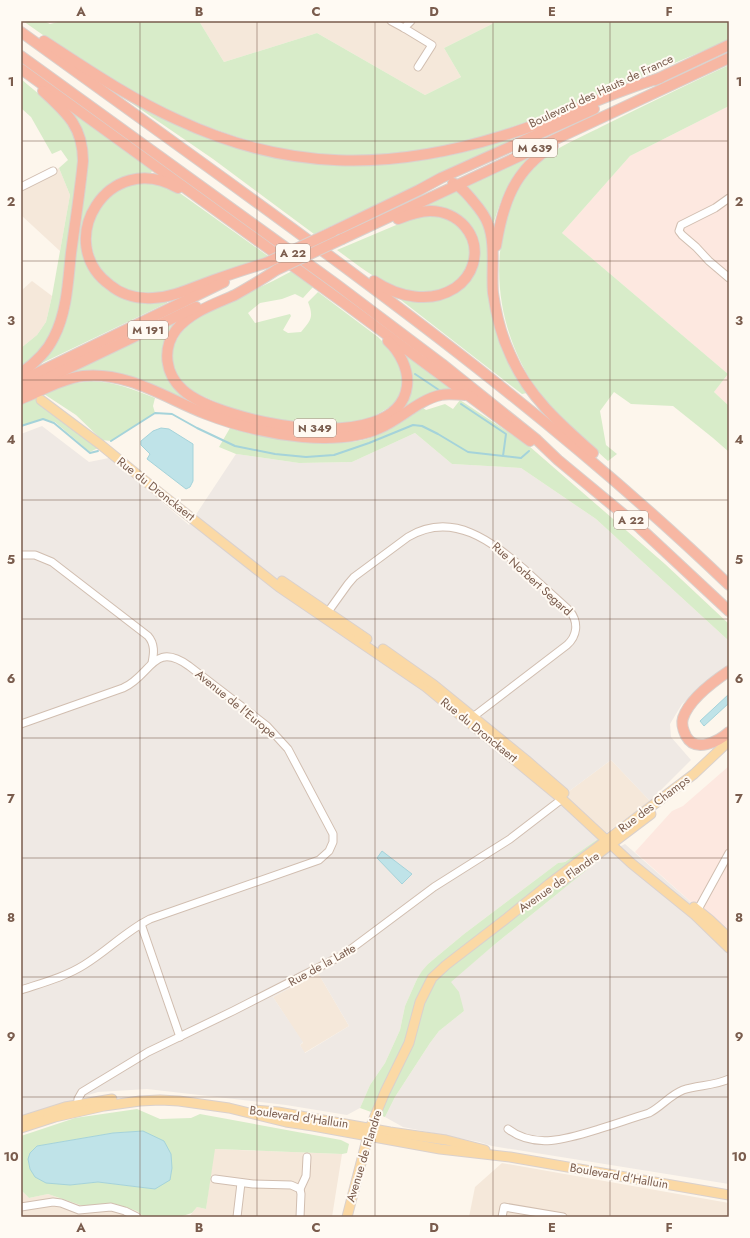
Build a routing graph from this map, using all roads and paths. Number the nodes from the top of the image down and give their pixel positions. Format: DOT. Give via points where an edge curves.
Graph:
graph roads {
  1 [pos="391,21"];
  2 [pos="411,21"];
  3 [pos="21,26"];
  4 [pos="404,28"];
  5 [pos="21,32"];
  6 [pos="729,45"];
  7 [pos="21,56"];
  8 [pos="729,58"];
  9 [pos="418,67"];
  10 [pos="21,69"];
  11 [pos="21,73"];
  12 [pos="660,78"];
  13 [pos="578,128"];
  14 [pos="53,171"];
  15 [pos="458,185"];
  16 [pos="21,187"];
  17 [pos="419,190"];
  18 [pos="729,198"];
  19 [pos="332,232"];
  20 [pos="254,237"];
  21 [pos="342,239"];
  22 [pos="337,261"];
  23 [pos="266,262"];
  24 [pos="276,270"];
  25 [pos="492,270"];
  26 [pos="729,278"];
  27 [pos="344,303"];
  28 [pos="21,373"];
  29 [pos="21,380"];
  30 [pos="21,391"];
  31 [pos="465,394"];
  32 [pos="21,399"];
  33 [pos="44,399"];
  34 [pos="558,460"];
  35 [pos="642,505"];
  36 [pos="21,555"];
  37 [pos="729,585"];
  38 [pos="729,612"];
  39 [pos="325,615"];
  40 [pos="152,663"];
  41 [pos="729,671"];
  42 [pos="471,719"];
  43 [pos="21,724"];
  44 [pos="729,732"];
  45 [pos="729,741"];
  46 [pos="562,799"];
  47 [pos="611,841"];
  48 [pos="729,853"];
  49 [pos="697,913"];
  50 [pos="141,924"];
  51 [pos="729,938"];
  52 [pos="729,948"];
  53 [pos="21,990"];
  54 [pos="180,1037"];
  55 [pos="729,1080"];
  56 [pos="77,1108"];
  57 [pos="21,1121"];
  58 [pos="21,1128"];
  59 [pos="508,1129"];
  60 [pos="367,1131"];
  61 [pos="307,1157"];
  62 [pos="215,1179"];
  63 [pos="241,1183"];
  64 [pos="300,1189"];
  65 [pos="729,1195"];
  66 [pos="22,1207"];
  67 [pos="79,1210"];
  68 [pos="524,1214"];
  69 [pos="76,1217"];
  70 [pos="137,1217"];
  71 [pos="237,1217"];
  72 [pos="300,1217"];
  73 [pos="346,1217"];
  74 [pos="502,1217"];
  75 [pos="564,1217"];
  1 -- 4 [label="street"];
  2 -- 4 [label="street"];
  3 -- 12 [label="highway" via="109,82 189,126 260,149 334,160 396,159 468,146 550,120 618,91"];
  4 -- 9 [label="street" via="432,45"];
  5 -- 22 [label="highway, A 22"];
  6 -- 12 [label="highway, Boulevard des Hauts de France / M 639"];
  7 -- 34 [label="highway, A 22" via="409,338 514,421"];
  8 -- 13 [label="highway, Boulevard des Hauts de France / M 639"];
  10 -- 20 [label="highway"];
  11 -- 28 [label="highway" via="59,106 73,122 80,137 83,157 61,319 54,338 44,352"];
  12 -- 17 [label="highway, Boulevard des Hauts de France / M 639"];
  13 -- 15 [label="highway, Boulevard des Hauts de France / M 639"];
  13 -- 25 [label="highway" via="537,156 518,177 501,216"];
  14 -- 16 [label="street"];
  15 -- 17 [label="highway" via="442,182"];
  15 -- 21 [label="highway, Boulevard des Hauts de France / M 639"];
  15 -- 25 [label="highway" via="488,223"];
  17 -- 19 [label="highway, Boulevard des Hauts de France / M 639"];
  18 -- 26 [label="street" via="681,225 679,231"];
  19 -- 23 [label="highway, M 191, bridge"];
  20 -- 23 [label="highway" via="173,185 162,180 146,178 130,180 108,190 92,211 86,237 88,254 101,277 122,293 138,297 173,295"];
  20 -- 27 [label="highway"];
  21 -- 22 [label="highway" via="363,235 419,212 441,212 457,219 469,230 474,243 474,262 462,283 435,296 419,297 390,290 354,268"];
  21 -- 24 [label="highway, M 191, bridge"];
  22 -- 35 [label="highway, A 22" via="502,387"];
  23 -- 29 [label="highway, M 191"];
  24 -- 27 [label="highway, N 349" via="244,290 193,315 177,329 168,346 168,364 176,383 189,395 231,414 289,427 356,427 387,416 399,405 404,396 408,381 405,368 390,342"];
  24 -- 30 [label="highway, M 191"];
  25 -- 35 [label="highway" via="500,328 524,381 546,409 620,478"];
  27 -- 31 [label="highway"];
  31 -- 32 [label="highway" via="434,397 370,432 330,438 253,429 207,414 130,382 100,376 72,378"];
  31 -- 34 [label="highway"];
  33 -- 39 [label="main road, Rue du Dronckaert" via="279,587"];
  34 -- 38 [label="highway, A 22" via="640,528"];
  35 -- 37 [label="highway, A 22"];
  36 -- 40 [label="street" via="35,555 52,562 148,636 153,645"];
  39 -- 42 [label="main road, Rue du Dronckaert"];
  39 -- 42 [label="street, Rue Norbert Segard" via="354,577 418,532 454,528 496,545 570,611 576,623 576,632 567,645"];
  40 -- 43 [label="street" via="141,677 129,686"];
  40 -- 50 [label="street, Avenue de l'Europe" via="164,657 177,658 272,730 291,754 334,839 329,851 314,862"];
  41 -- 44 [label="highway" via="692,704 684,716 682,726 688,739 700,744 711,744"];
  42 -- 46 [label="main road, Rue du Dronckaert"];
  42 -- 47 [label="main road, Rue du Dronckaert" via="550,780"];
  45 -- 47 [label="main road, Rue des Champs" via="662,806"];
  46 -- 47 [label="main road, Rue du Dronckaert"];
  46 -- 54 [label="street, Rue de la Latte" via="510,839 434,887 348,952"];
  47 -- 49 [label="main road, Rue du Dronckaert" via="645,875"];
  47 -- 60 [label="main road, Avenue de Flandre" via="506,918 432,978 420,1002 411,1037 381,1089"];
  48 -- 49 [label="street"];
  49 -- 51 [label="main road, Rue du Dronckaert"];
  49 -- 52 [label="main road, Rue du Dronckaert"];
  50 -- 53 [label="street, Avenue de l'Europe" via="82,966"];
  50 -- 54 [label="street"];
  54 -- 56 [label="street, Rue de la Latte" via="85,1089 79,1096"];
  55 -- 59 [label="street" via="682,1091 649,1113 567,1138 550,1141 529,1139"];
  56 -- 57 [label="main road, Boulevard d'Halluin" via="57,1109"];
  56 -- 58 [label="main road, Boulevard d'Halluin"];
  56 -- 60 [label="main road, Boulevard d'Halluin" via="123,1098 146,1098 229,1108 278,1121"];
  60 -- 65 [label="main road, Boulevard d'Halluin" via="453,1151 510,1157"];
  60 -- 73 [label="main road, Avenue de Flandre" via="349,1188"];
  61 -- 64 [label="street" via="306,1176"];
  62 -- 63 [label="street"];
  63 -- 64 [label="street" via="291,1185"];
  63 -- 71 [label="street"];
  64 -- 72 [label="street"];
  66 -- 67 [label="street" via="53,1202"];
  67 -- 69 [label="street"];
  67 -- 70 [label="street" via="111,1207"];
  68 -- 74 [label="street" via="504,1207"];
  68 -- 75 [label="street"];
}
